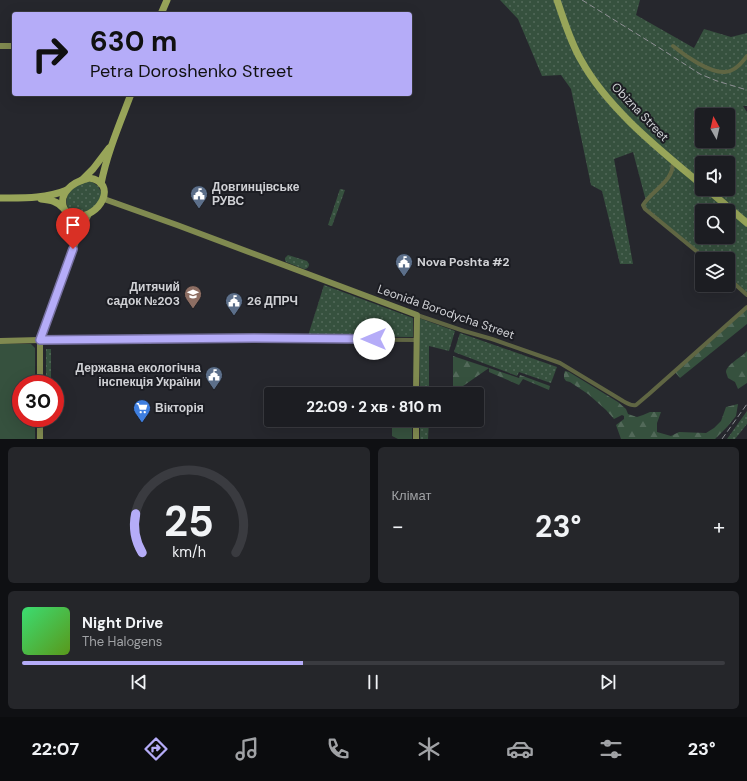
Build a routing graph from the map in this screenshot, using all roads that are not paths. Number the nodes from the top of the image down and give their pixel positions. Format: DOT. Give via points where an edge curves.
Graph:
graph roads {
  1 [pos="167,0"];
  2 [pos="557,0"];
  3 [pos="162,12"];
  4 [pos="0,46"];
  5 [pos="12,46"];
  6 [pos="672,46"];
  7 [pos="747,56"];
  8 [pos="130,96"];
  9 [pos="113,143"];
  10 [pos="673,161"];
  11 [pos="695,179"];
  12 [pos="82,180"];
  13 [pos="101,184"];
  14 [pos="67,190"];
  15 [pos="715,196"];
  16 [pos="0,198"];
  17 [pos="37,198"];
  18 [pos="104,199"];
  19 [pos="67,212"];
  20 [pos="89,214"];
  21 [pos="747,223"];
  22 [pos="77,239"];
  23 [pos="697,252"];
  24 [pos="735,284"];
  25 [pos="747,295"];
  26 [pos="747,307"];
  27 [pos="416,314"];
  28 [pos="0,340"];
  29 [pos="40,340"];
  30 [pos="416,340"];
  31 [pos="40,375"];
  32 [pos="416,387"];
  33 [pos="40,427"];
  34 [pos="416,427"];
  35 [pos="40,439"];
  36 [pos="416,439"];
  1 -- 3 [label="main road"];
  2 -- 10 [label="main road, Obizna Street" via="573,44 589,74 613,104"];
  4 -- 5 [label="street"];
  6 -- 7 [label="street" via="696,62 719,72 732,70"];
  8 -- 9 [label="main road"];
  9 -- 12 [label="main road"];
  9 -- 13 [label="main road"];
  10 -- 11 [label="main road, Obizna Street"];
  10 -- 23 [label="street" via="668,179 643,205"];
  12 -- 13 [label="main road" via="88,178"];
  12 -- 14 [label="main road"];
  13 -- 18 [label="main road"];
  14 -- 17 [label="main road"];
  14 -- 19 [label="main road" via="62,201"];
  15 -- 21 [label="main road"];
  16 -- 17 [label="main road"];
  17 -- 19 [label="main road" via="55,202"];
  18 -- 20 [label="main road"];
  18 -- 27 [label="street, Leonida Borodycha Street"];
  19 -- 20 [label="main road" via="82,216"];
  19 -- 22 [label="street" via="74,221"];
  20 -- 22 [label="street"];
  22 -- 29 [label="street"];
  24 -- 25 [label="street"];
  26 -- 27 [label="street, Leonida Borodycha Street" via="649,394 633,405 553,360"];
  27 -- 30 [label="street"];
  28 -- 29 [label="street"];
  29 -- 30 [label="street"];
  29 -- 31 [label="street"];
  30 -- 32 [label="street"];
  33 -- 35 [label="street"];
  34 -- 36 [label="street"];
}
